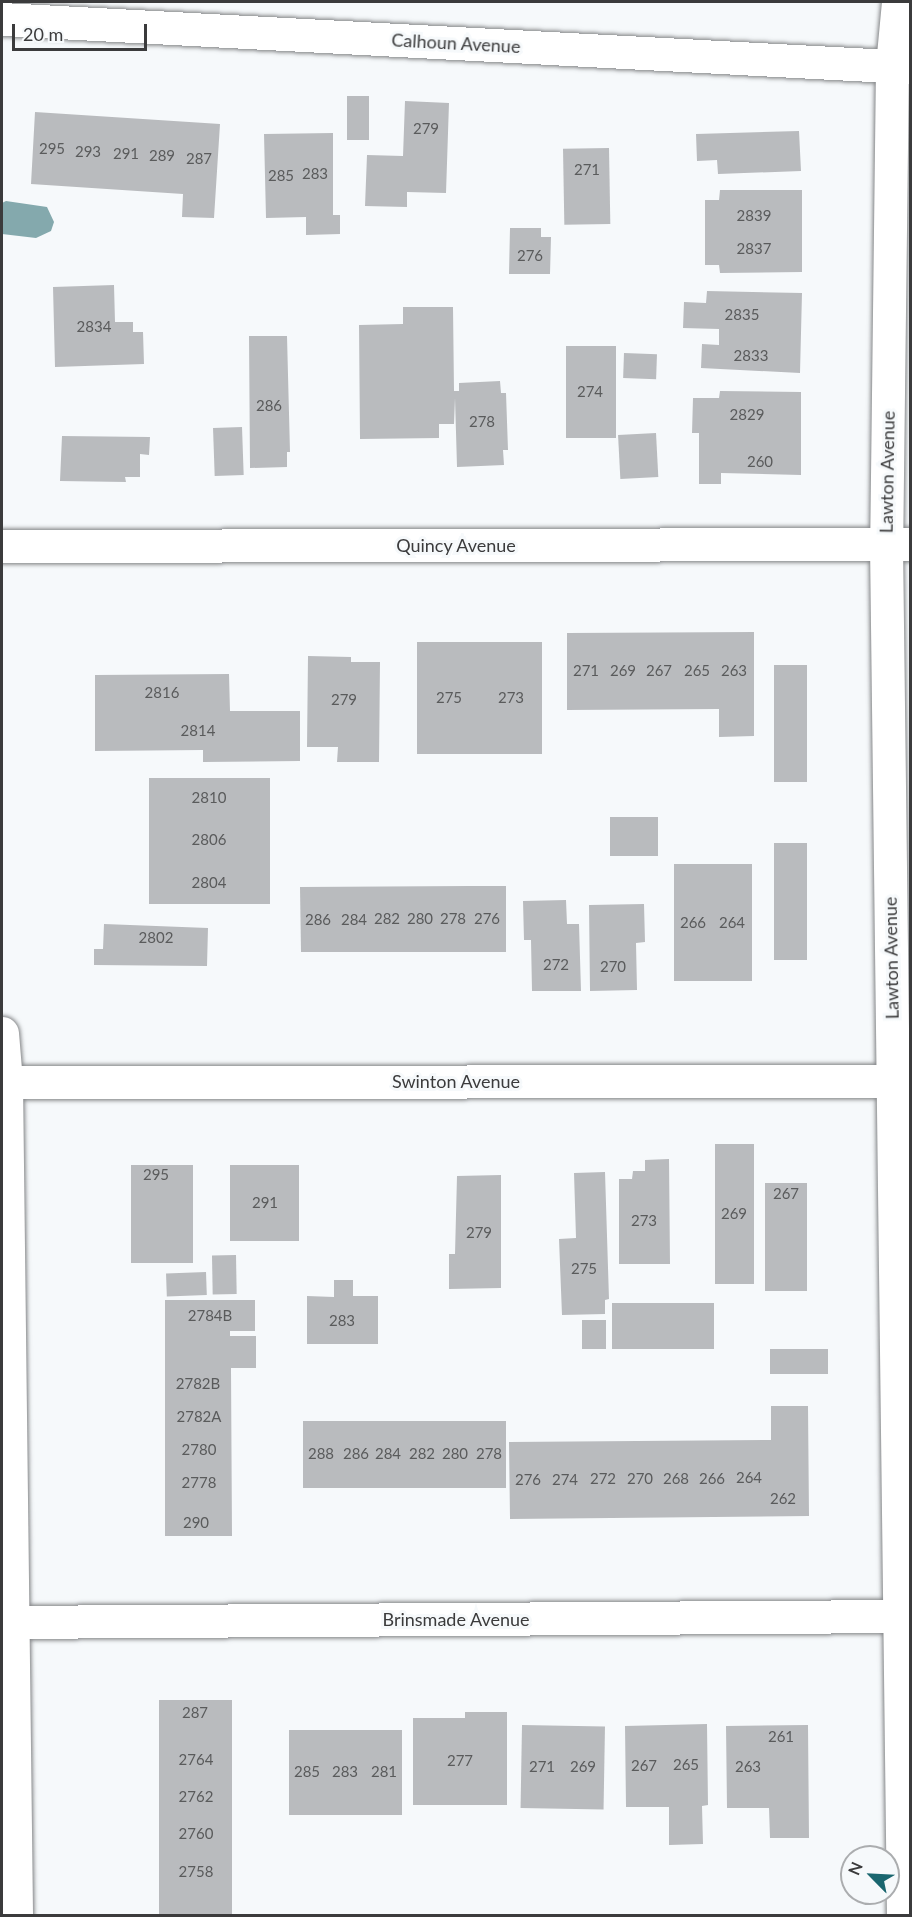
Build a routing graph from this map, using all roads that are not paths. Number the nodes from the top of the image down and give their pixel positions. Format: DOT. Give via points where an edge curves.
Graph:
graph roads {
  1 [pos="898,2"];
  2 [pos="2,19"];
  3 [pos="902,66"];
  4 [pos="900,305"];
  5 [pos="898,544"];
  6 [pos="2,546"];
  7 [pos="900,797"];
  8 [pos="2,1033"];
  9 [pos="901,1081"];
  10 [pos="4,1082"];
  11 [pos="905,1616"];
  12 [pos="7,1622"];
  13 [pos="16,1916"];
  14 [pos="903,1916"];
  1 -- 3 [label="street, Lawton Avenue"];
  2 -- 3 [label="street, Calhoun Avenue"];
  3 -- 4 [label="street, Lawton Avenue"];
  4 -- 5 [label="street, Lawton Avenue"];
  5 -- 6 [label="street, Quincy Avenue"];
  5 -- 7 [label="street, Lawton Avenue"];
  7 -- 9 [label="street, Lawton Avenue"];
  8 -- 10 [label="street"];
  9 -- 10 [label="street, Swinton Avenue"];
  9 -- 11 [label="street, Lawton Avenue"];
  10 -- 12 [label="street"];
  11 -- 12 [label="street, Brinsmade Avenue"];
  11 -- 14 [label="street, Lawton Avenue"];
  12 -- 13 [label="street"];
}
